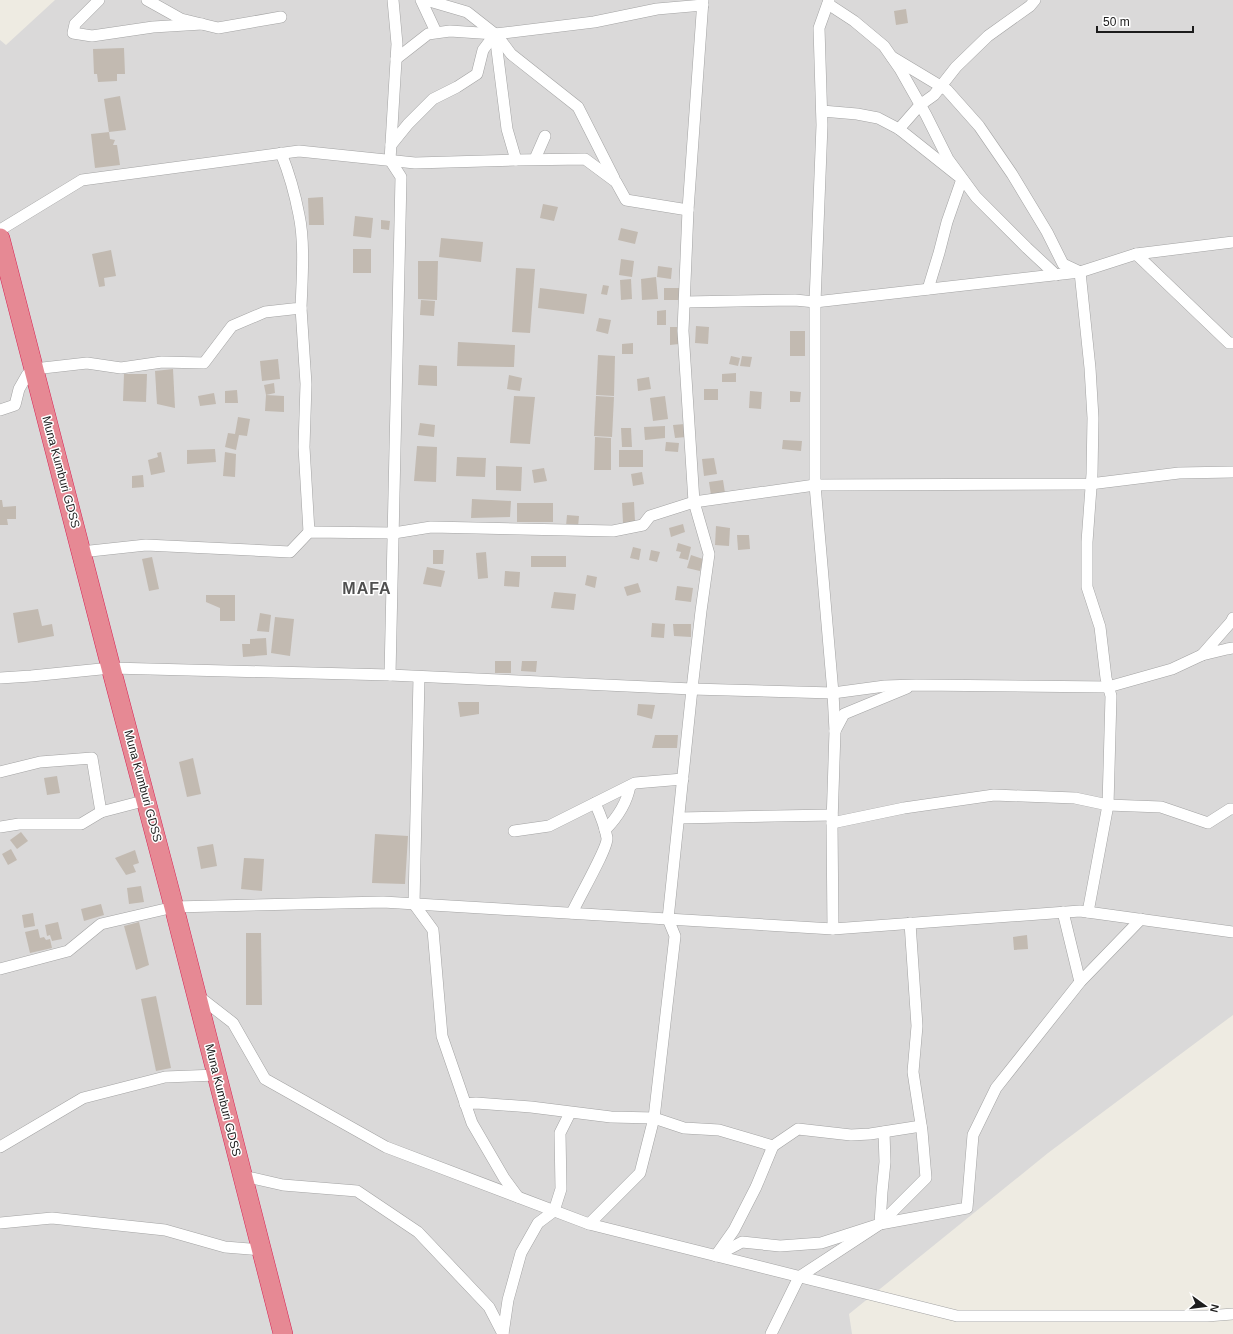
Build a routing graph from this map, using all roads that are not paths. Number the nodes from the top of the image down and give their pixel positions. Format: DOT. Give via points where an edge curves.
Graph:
graph roads {
  1 [pos="100,0"];
  2 [pos="147,0"];
  3 [pos="393,0"];
  4 [pos="421,0"];
  5 [pos="426,0"];
  6 [pos="1035,0"];
  7 [pos="703,2"];
  8 [pos="828,2"];
  9 [pos="281,17"];
  10 [pos="202,24"];
  11 [pos="436,32"];
  12 [pos="495,34"];
  13 [pos="892,57"];
  14 [pos="396,59"];
  15 [pos="941,86"];
  16 [pos="920,105"];
  17 [pos="822,111"];
  18 [pos="899,129"];
  19 [pos="545,136"];
  20 [pos="391,145"];
  21 [pos="281,153"];
  22 [pos="535,159"];
  23 [pos="390,160"];
  24 [pos="516,160"];
  25 [pos="962,179"];
  26 [pos="616,182"];
  27 [pos="688,210"];
  28 [pos="0,230"];
  29 [pos="0,238"];
  30 [pos="1233,242"];
  31 [pos="1136,254"];
  32 [pos="1080,272"];
  33 [pos="1056,275"];
  34 [pos="928,289"];
  35 [pos="685,302"];
  36 [pos="815,302"];
  37 [pos="301,308"];
  38 [pos="1233,343"];
  39 [pos="34,369"];
  40 [pos="0,410"];
  41 [pos="1231,474"];
  42 [pos="1090,484"];
  43 [pos="815,485"];
  44 [pos="694,502"];
  45 [pos="309,532"];
  46 [pos="394,533"];
  47 [pos="81,552"];
  48 [pos="1233,618"];
  49 [pos="1233,648"];
  50 [pos="1202,655"];
  51 [pos="111,668"];
  52 [pos="390,675"];
  53 [pos="419,677"];
  54 [pos="0,678"];
  55 [pos="916,684"];
  56 [pos="1108,687"];
  57 [pos="692,689"];
  58 [pos="833,693"];
  59 [pos="835,731"];
  60 [pos="0,772"];
  61 [pos="683,779"];
  62 [pos="630,786"];
  63 [pos="146,800"];
  64 [pos="595,803"];
  65 [pos="1108,805"];
  66 [pos="1233,809"];
  67 [pos="101,812"];
  68 [pos="679,818"];
  69 [pos="832,819"];
  70 [pos="0,827"];
  71 [pos="605,830"];
  72 [pos="514,831"];
  73 [pos="414,904"];
  74 [pos="174,907"];
  75 [pos="1063,912"];
  76 [pos="1088,912"];
  77 [pos="572,913"];
  78 [pos="668,919"];
  79 [pos="1141,919"];
  80 [pos="910,923"];
  81 [pos="833,929"];
  82 [pos="1233,932"];
  83 [pos="0,969"];
  84 [pos="1080,982"];
  85 [pos="197,994"];
  86 [pos="217,1075"];
  87 [pos="465,1104"];
  88 [pos="570,1113"];
  89 [pos="654,1118"];
  90 [pos="921,1126"];
  91 [pos="884,1132"];
  92 [pos="773,1146"];
  93 [pos="0,1147"];
  94 [pos="243,1176"];
  95 [pos="518,1197"];
  96 [pos="554,1211"];
  97 [pos="0,1223"];
  98 [pos="589,1224"];
  99 [pos="880,1224"];
  100 [pos="262,1250"];
  101 [pos="716,1256"];
  102 [pos="799,1277"];
  103 [pos="1233,1314"];
  104 [pos="283,1334"];
  105 [pos="503,1334"];
  106 [pos="771,1334"];
  1 -- 10 [label="street" via="75,24 73,34 92,36 153,27"];
  2 -- 10 [label="street" via="181,19"];
  3 -- 14 [label="street"];
  4 -- 11 [label="street"];
  5 -- 12 [label="street" via="467,12"];
  6 -- 15 [label="street" via="988,36 956,67"];
  7 -- 12 [label="street" via="594,22"];
  7 -- 27 [label="street"];
  8 -- 13 [label="street" via="884,46"];
  8 -- 17 [label="street" via="819,28"];
  9 -- 10 [label="street" via="218,28"];
  11 -- 12 [label="street"];
  11 -- 14 [label="street" via="428,34"];
  12 -- 20 [label="street" via="482,50 477,74 433,99"];
  12 -- 24 [label="street" via="507,129"];
  12 -- 26 [label="street" via="511,54 578,107"];
  13 -- 15 [label="street"];
  13 -- 16 [label="street"];
  14 -- 20 [label="street"];
  15 -- 16 [label="street"];
  15 -- 32 [label="street" via="979,126 1012,174 1063,264"];
  16 -- 18 [label="street"];
  16 -- 25 [label="street" via="948,159"];
  17 -- 18 [label="street" via="878,118"];
  17 -- 36 [label="street"];
  18 -- 25 [label="street"];
  19 -- 22 [label="street"];
  20 -- 23 [label="street"];
  21 -- 23 [label="street" via="299,150"];
  21 -- 28 [label="street" via="82,180"];
  21 -- 37 [label="street" via="300,216"];
  22 -- 24 [label="street"];
  22 -- 26 [label="street" via="585,158"];
  23 -- 24 [label="street" via="415,163"];
  23 -- 46 [label="street" via="401,177"];
  25 -- 33 [label="street" via="976,197"];
  25 -- 34 [label="street"];
  26 -- 27 [label="street" via="626,200"];
  27 -- 35 [label="street"];
  29 -- 39 [label="highway, Muna Kumburi GDSS"];
  30 -- 31 [label="street"];
  31 -- 32 [label="street"];
  31 -- 38 [label="street" via="1229,344"];
  32 -- 33 [label="street"];
  32 -- 42 [label="street" via="1093,411"];
  33 -- 34 [label="street"];
  34 -- 36 [label="street"];
  35 -- 36 [label="street"];
  35 -- 44 [label="street" via="683,331"];
  36 -- 43 [label="street"];
  37 -- 39 [label="street" via="265,312 232,326 204,363 162,362 121,368 87,363"];
  37 -- 45 [label="street" via="306,384 304,447"];
  39 -- 40 [label="street" via="19,389 16,405"];
  39 -- 47 [label="highway, Muna Kumburi GDSS"];
  41 -- 42 [label="street" via="1179,473"];
  42 -- 43 [label="street"];
  42 -- 56 [label="street" via="1087,587 1100,626"];
  43 -- 44 [label="street"];
  43 -- 58 [label="street"];
  44 -- 46 [label="street" via="650,516 644,525 613,531 431,527"];
  44 -- 57 [label="street" via="709,554"];
  45 -- 46 [label="street"];
  45 -- 47 [label="street" via="290,552 146,544"];
  46 -- 52 [label="street"];
  47 -- 51 [label="highway, Muna Kumburi GDSS"];
  48 -- 50 [label="street"];
  49 -- 50 [label="street"];
  50 -- 56 [label="street" via="1172,669"];
  51 -- 52 [label="street"];
  51 -- 54 [label="street"];
  51 -- 63 [label="highway, Muna Kumburi GDSS"];
  52 -- 53 [label="street"];
  53 -- 57 [label="street"];
  53 -- 73 [label="street"];
  55 -- 56 [label="street"];
  55 -- 58 [label="street"];
  55 -- 59 [label="street" via="844,714"];
  56 -- 65 [label="street" via="1111,696"];
  57 -- 58 [label="street"];
  57 -- 61 [label="street"];
  58 -- 59 [label="street"];
  59 -- 69 [label="street"];
  60 -- 67 [label="street" via="40,762 92,758"];
  61 -- 62 [label="street" via="635,783"];
  61 -- 68 [label="street"];
  62 -- 64 [label="street"];
  62 -- 71 [label="street" via="628,796 614,821"];
  63 -- 67 [label="street"];
  63 -- 74 [label="highway, Muna Kumburi GDSS"];
  64 -- 71 [label="street"];
  64 -- 72 [label="street" via="549,826"];
  65 -- 66 [label="street" via="1161,807 1208,824"];
  65 -- 69 [label="street" via="1075,798 994,795"];
  65 -- 76 [label="street"];
  67 -- 70 [label="street" via="81,824 19,824"];
  68 -- 69 [label="street"];
  68 -- 78 [label="street"];
  69 -- 81 [label="street"];
  71 -- 77 [label="street" via="607,840 600,859"];
  73 -- 74 [label="street" via="383,902"];
  73 -- 77 [label="street"];
  73 -- 87 [label="street" via="433,930 442,1036"];
  74 -- 83 [label="street" via="101,924 68,951"];
  74 -- 85 [label="highway, Muna Kumburi GDSS"];
  75 -- 76 [label="street"];
  75 -- 80 [label="street"];
  75 -- 84 [label="street"];
  76 -- 79 [label="street"];
  77 -- 78 [label="street"];
  78 -- 81 [label="street"];
  78 -- 89 [label="street" via="675,936"];
  79 -- 82 [label="street"];
  79 -- 84 [label="street"];
  80 -- 81 [label="street"];
  80 -- 90 [label="street" via="917,1026 912,1072"];
  84 -- 99 [label="street" via="996,1088 973,1135 967,1208"];
  85 -- 86 [label="highway, Muna Kumburi GDSS"];
  85 -- 95 [label="street" via="233,1023 265,1078 386,1146"];
  86 -- 93 [label="street" via="165,1077 83,1098"];
  86 -- 94 [label="highway, Muna Kumburi GDSS"];
  87 -- 88 [label="street" via="532,1107"];
  87 -- 95 [label="street" via="472,1123"];
  88 -- 89 [label="street"];
  88 -- 96 [label="street" via="560,1132 561,1189"];
  89 -- 92 [label="street" via="684,1128 719,1130"];
  89 -- 98 [label="street" via="640,1173"];
  90 -- 91 [label="street"];
  90 -- 99 [label="street" via="926,1178"];
  91 -- 92 [label="street" via="851,1135 798,1129"];
  91 -- 99 [label="street" via="885,1162"];
  92 -- 101 [label="street" via="734,1230"];
  94 -- 100 [label="highway, Muna Kumburi GDSS"];
  94 -- 105 [label="street" via="283,1185 357,1191 418,1232 489,1307"];
  95 -- 96 [label="street"];
  96 -- 98 [label="street"];
  96 -- 105 [label="street" via="538,1223 521,1253 508,1300"];
  97 -- 100 [label="street" via="52,1218 166,1230 225,1247"];
  98 -- 101 [label="street"];
  99 -- 101 [label="street" via="821,1244 780,1246 742,1242"];
  99 -- 102 [label="street"];
  100 -- 104 [label="highway, Muna Kumburi GDSS"];
  101 -- 102 [label="street"];
  102 -- 103 [label="street" via="957,1316"];
  102 -- 106 [label="street"];
}
